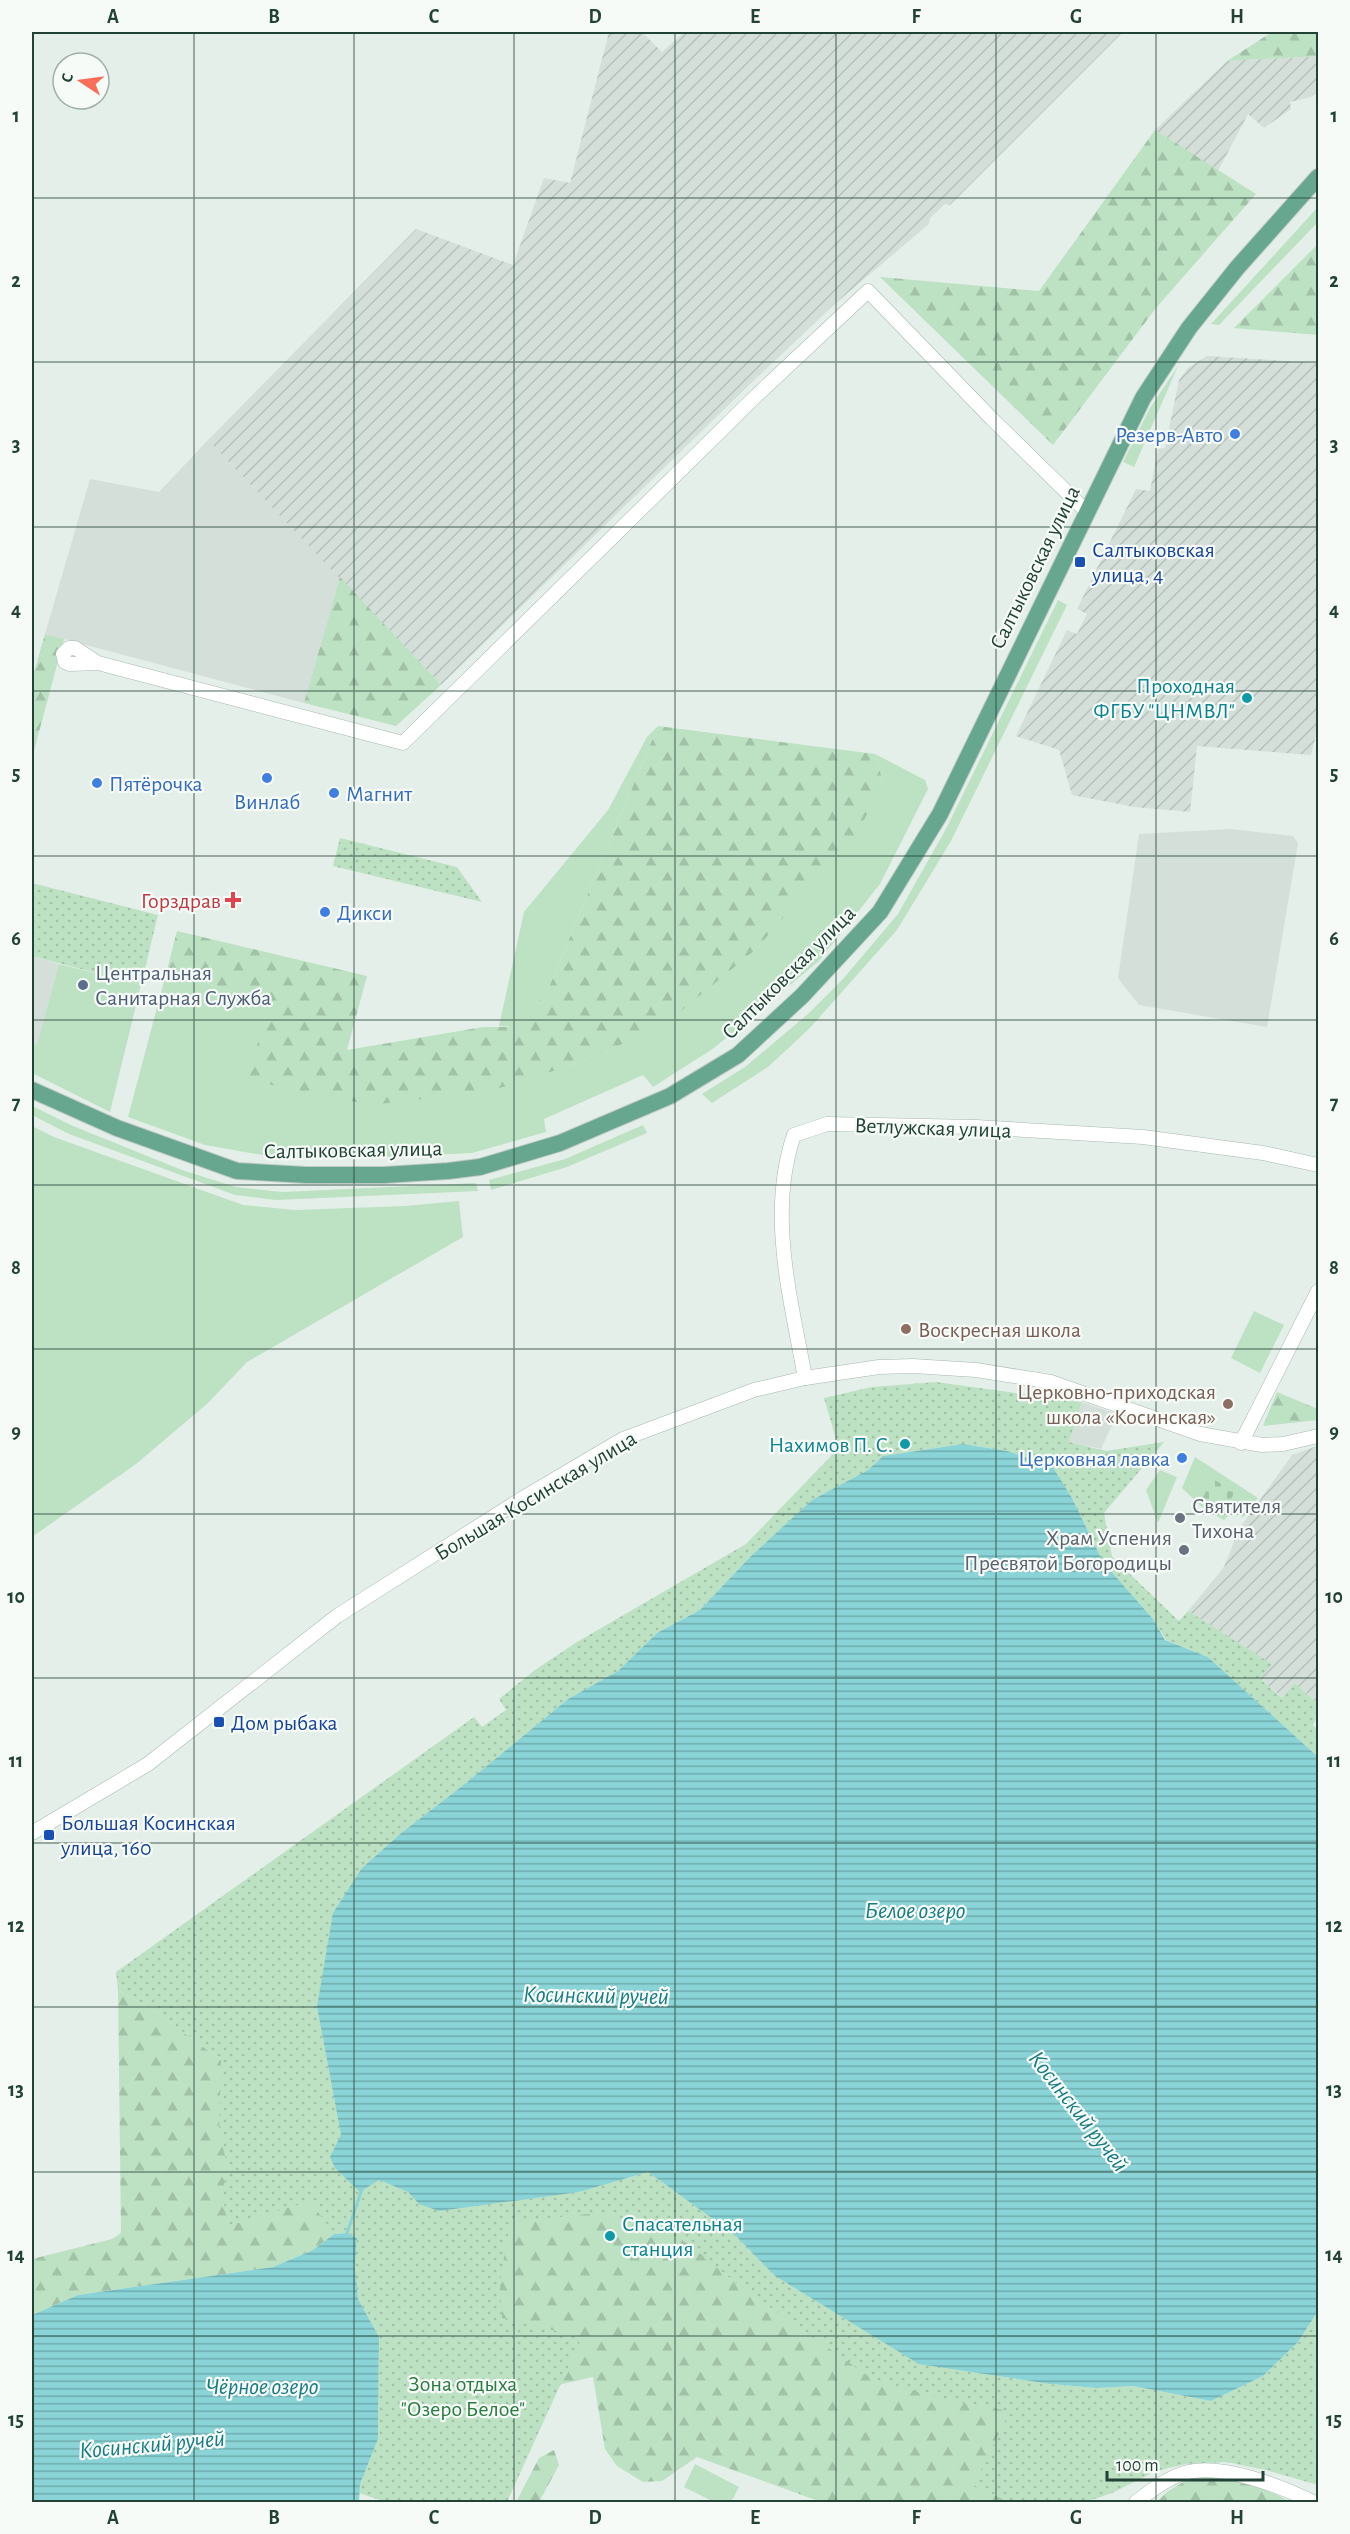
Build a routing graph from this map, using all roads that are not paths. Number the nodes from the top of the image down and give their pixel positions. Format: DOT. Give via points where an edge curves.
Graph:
graph roads {
  1 [pos="1318,177"];
  2 [pos="1318,194"];
  3 [pos="1190,328"];
  4 [pos="1086,511"];
  5 [pos="98,663"];
  6 [pos="32,1090"];
  7 [pos="1318,1165"];
  8 [pos="1318,1291"];
  9 [pos="805,1378"];
  10 [pos="1318,1437"];
  11 [pos="1241,1443"];
  12 [pos="32,1833"];
  13 [pos="1136,2502"];
  14 [pos="1313,2502"];
  1 -- 3 [label="main road, Салтыковская улица"];
  2 -- 3 [label="main road, Салтыковская улица"];
  3 -- 4 [label="main road, Салтыковская улица" via="1143,398"];
  4 -- 5 [label="street" via="868,291 757,394 403,743"];
  4 -- 6 [label="main road, Салтыковская улица" via="940,814 880,912 802,996 746,1047 687,1088 560,1143 480,1167 352,1175 237,1171 117,1128"];
  7 -- 9 [label="street, Ветлужская улица" via="1263,1153 1143,1137 1035,1130 827,1124 794,1135 782,1190 783,1255"];
  8 -- 11 [label="street"];
  9 -- 11 [label="street, Большая Косинская улица" via="912,1366 1010,1374 1051,1382 1200,1434"];
  9 -- 12 [label="street, Большая Косинская улица" via="754,1390 623,1439 337,1616 148,1764"];
  10 -- 11 [label="street, Большая Косинская улица" via="1274,1445"];
  13 -- 14 [label="street" via="1173,2477 1215,2470 1244,2476"];
}
